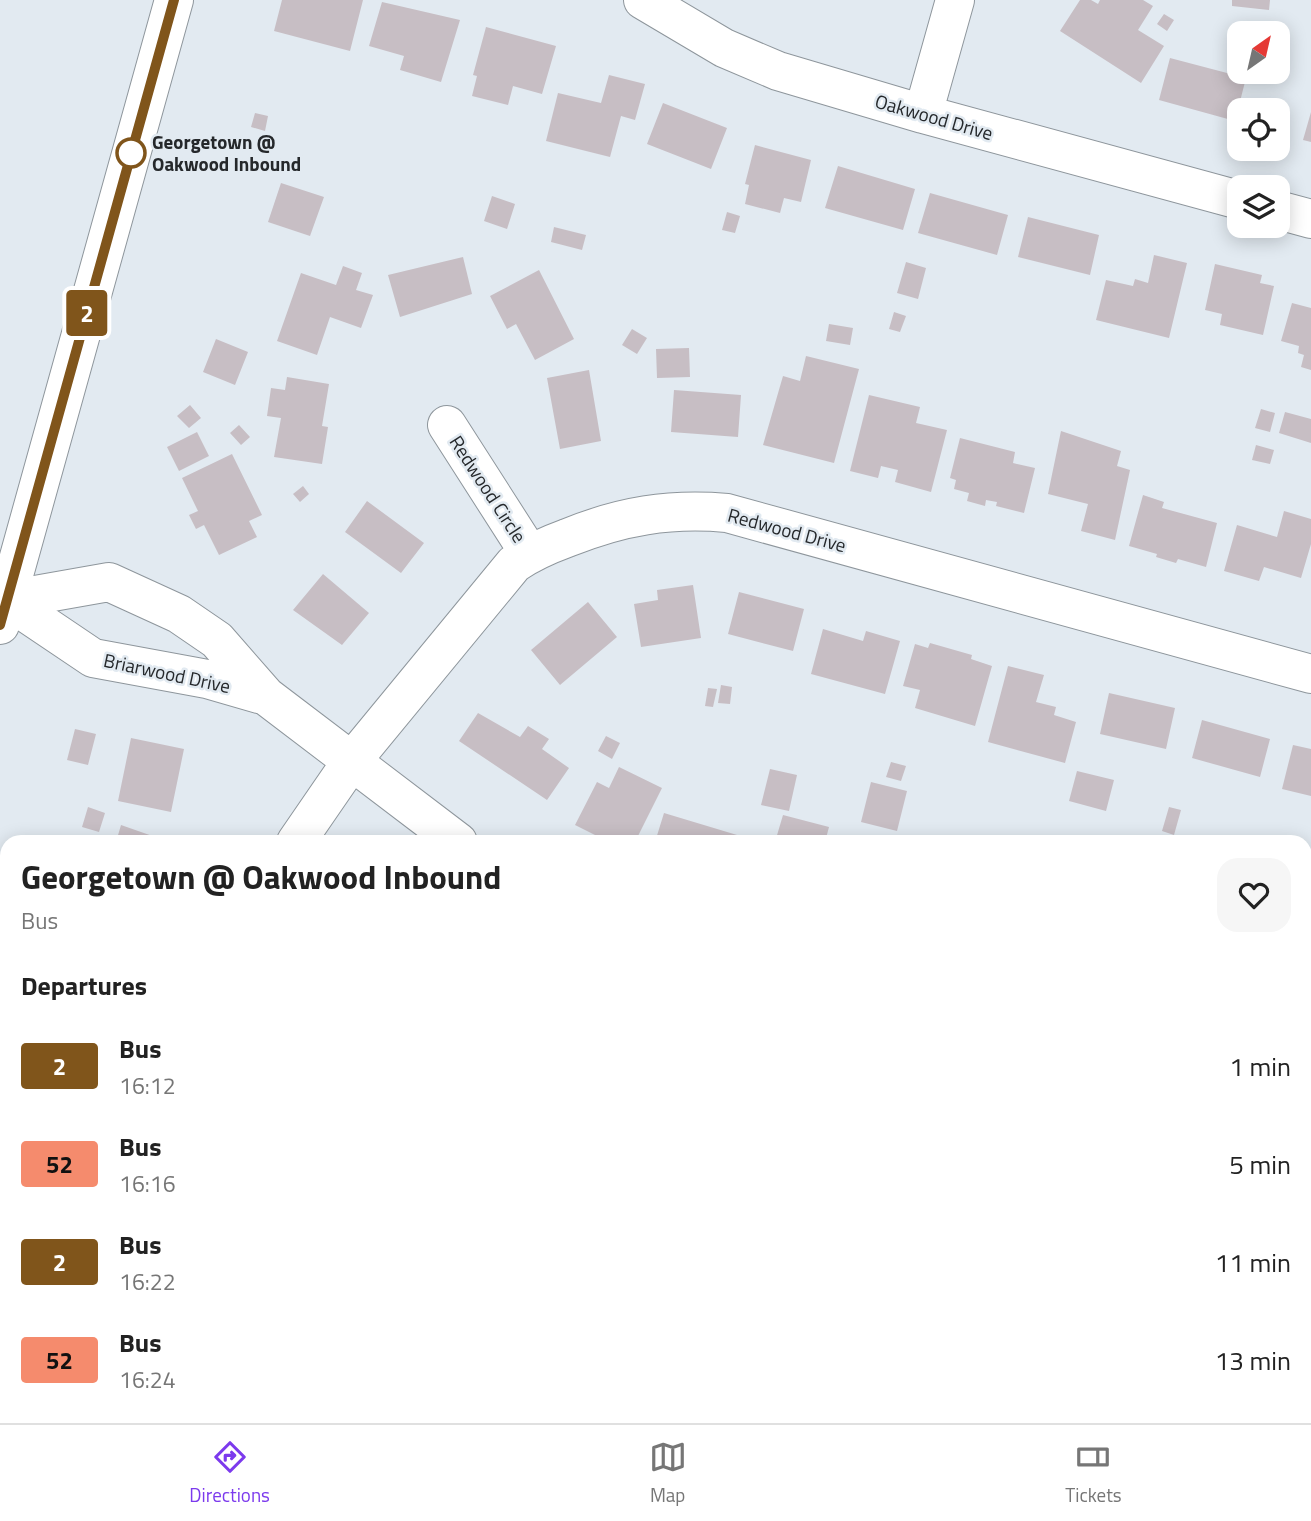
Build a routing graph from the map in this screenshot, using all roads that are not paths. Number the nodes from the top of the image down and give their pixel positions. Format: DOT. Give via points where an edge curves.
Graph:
graph roads {
  1 [pos="174,0"];
  2 [pos="643,0"];
  3 [pos="956,0"];
  4 [pos="923,114"];
  5 [pos="1227,197"];
  6 [pos="1290,213"];
  7 [pos="1311,219"];
  8 [pos="447,425"];
  9 [pos="529,553"];
  10 [pos="4,612"];
  11 [pos="1311,674"];
  12 [pos="266,696"];
  13 [pos="351,762"];
  14 [pos="301,835"];
  15 [pos="449,835"];
  1 -- 10 [label="street"];
  2 -- 4 [label="street, Oakwood Drive" via="724,48 778,71"];
  3 -- 4 [label="street"];
  4 -- 5 [label="street, Oakwood Drive"];
  6 -- 7 [label="street"];
  8 -- 9 [label="street, Redwood Circle"];
  9 -- 11 [label="street, Redwood Drive" via="606,522 648,513 727,513"];
  9 -- 13 [label="street, Redwood Drive" via="495,584"];
  10 -- 12 [label="street, Briarwood Drive" via="93,658 207,679"];
  10 -- 12 [label="street, Briarwood Drive" via="109,582 179,614 217,640"];
  12 -- 13 [label="street, Briarwood Drive"];
  13 -- 14 [label="street, Redwood Drive"];
  13 -- 15 [label="street, Briarwood Drive"];
}
